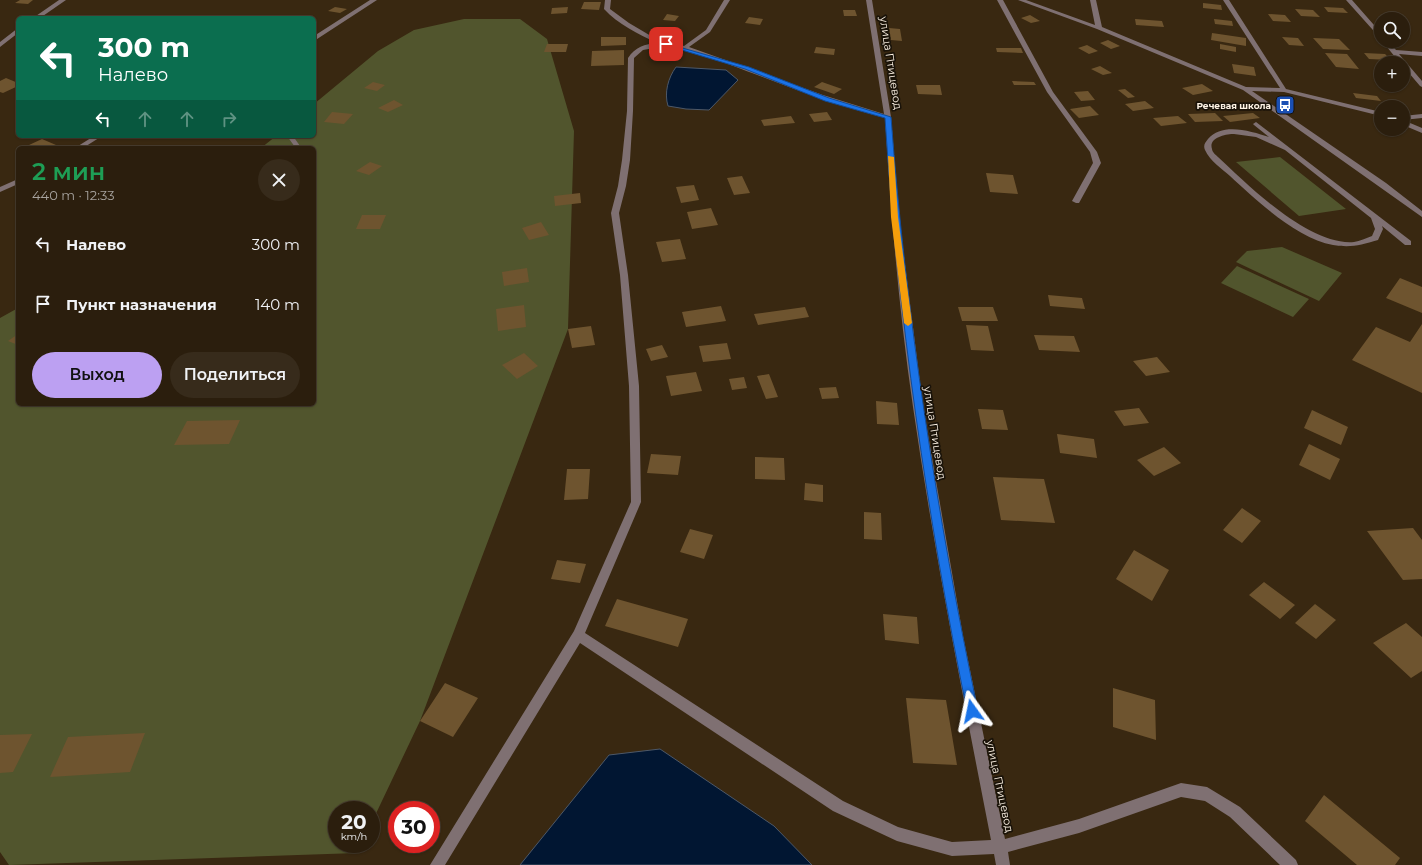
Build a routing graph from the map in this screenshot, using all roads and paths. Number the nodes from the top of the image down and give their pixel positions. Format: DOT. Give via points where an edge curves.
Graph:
graph roads {
  1 [pos="63,0"];
  2 [pos="374,0"];
  3 [pos="608,0"];
  4 [pos="727,0"];
  5 [pos="869,0"];
  6 [pos="1000,0"];
  7 [pos="1021,0"];
  8 [pos="1093,0"];
  9 [pos="1226,0"];
  10 [pos="1350,0"];
  11 [pos="39,16"];
  12 [pos="1099,28"];
  13 [pos="1374,29"];
  14 [pos="16,32"];
  15 [pos="316,38"];
  16 [pos="0,44"];
  17 [pos="666,44"];
  18 [pos="684,48"];
  19 [pos="1391,48"];
  20 [pos="1394,52"];
  21 [pos="1422,54"];
  22 [pos="1422,85"];
  23 [pos="1245,89"];
  24 [pos="1284,90"];
  25 [pos="1374,112"];
  26 [pos="1422,116"];
  27 [pos="888,117"];
  28 [pos="1410,117"];
  29 [pos="1256,124"];
  30 [pos="1410,125"];
  31 [pos="1422,131"];
  32 [pos="96,138"];
  33 [pos="291,138"];
  34 [pos="82,146"];
  35 [pos="297,146"];
  36 [pos="1288,149"];
  37 [pos="16,182"];
  38 [pos="0,190"];
  39 [pos="1076,201"];
  40 [pos="1367,211"];
  41 [pos="1422,215"];
  42 [pos="1408,243"];
  43 [pos="578,635"];
  44 [pos="1000,847"];
  45 [pos="437,865"];
  46 [pos="1003,865"];
  47 [pos="1291,865"];
  1 -- 11 [label="street"];
  2 -- 15 [label="street"];
  3 -- 17 [label="street" via="607,8 615,16 645,36"];
  4 -- 18 [label="street" via="708,31"];
  5 -- 27 [label="street, улица Птицевод"];
  6 -- 39 [label="street" via="1050,92 1093,152 1097,163"];
  7 -- 12 [label="street"];
  8 -- 12 [label="street"];
  9 -- 24 [label="street"];
  10 -- 13 [label="street"];
  12 -- 23 [label="street"];
  14 -- 16 [label="street"];
  17 -- 18 [label="street"];
  17 -- 43 [label="street" via="641,48 633,53 631,58 626,160 616,213 634,386 636,502"];
  18 -- 27 [label="street" via="747,68 827,99"];
  19 -- 20 [label="street"];
  20 -- 21 [label="street"];
  20 -- 22 [label="street"];
  23 -- 24 [label="street"];
  23 -- 41 [label="street"];
  24 -- 25 [label="street"];
  26 -- 28 [label="street"];
  27 -- 44 [label="street, улица Птицевод" via="895,217 918,406 957,636"];
  29 -- 36 [label="street"];
  30 -- 31 [label="street"];
  32 -- 34 [label="street"];
  33 -- 35 [label="street"];
  36 -- 40 [label="street"];
  36 -- 40 [label="street" via="1273,141 1244,133 1219,134 1208,144 1215,159 1289,222 1312,235 1340,243 1369,242 1380,229"];
  37 -- 38 [label="street"];
  40 -- 42 [label="street"];
  43 -- 44 [label="street" via="838,806 897,834 952,849"];
  43 -- 45 [label="street"];
  44 -- 46 [label="street, улица Птицевод"];
  44 -- 47 [label="street" via="1079,826 1181,790 1207,794 1235,812"];
}
